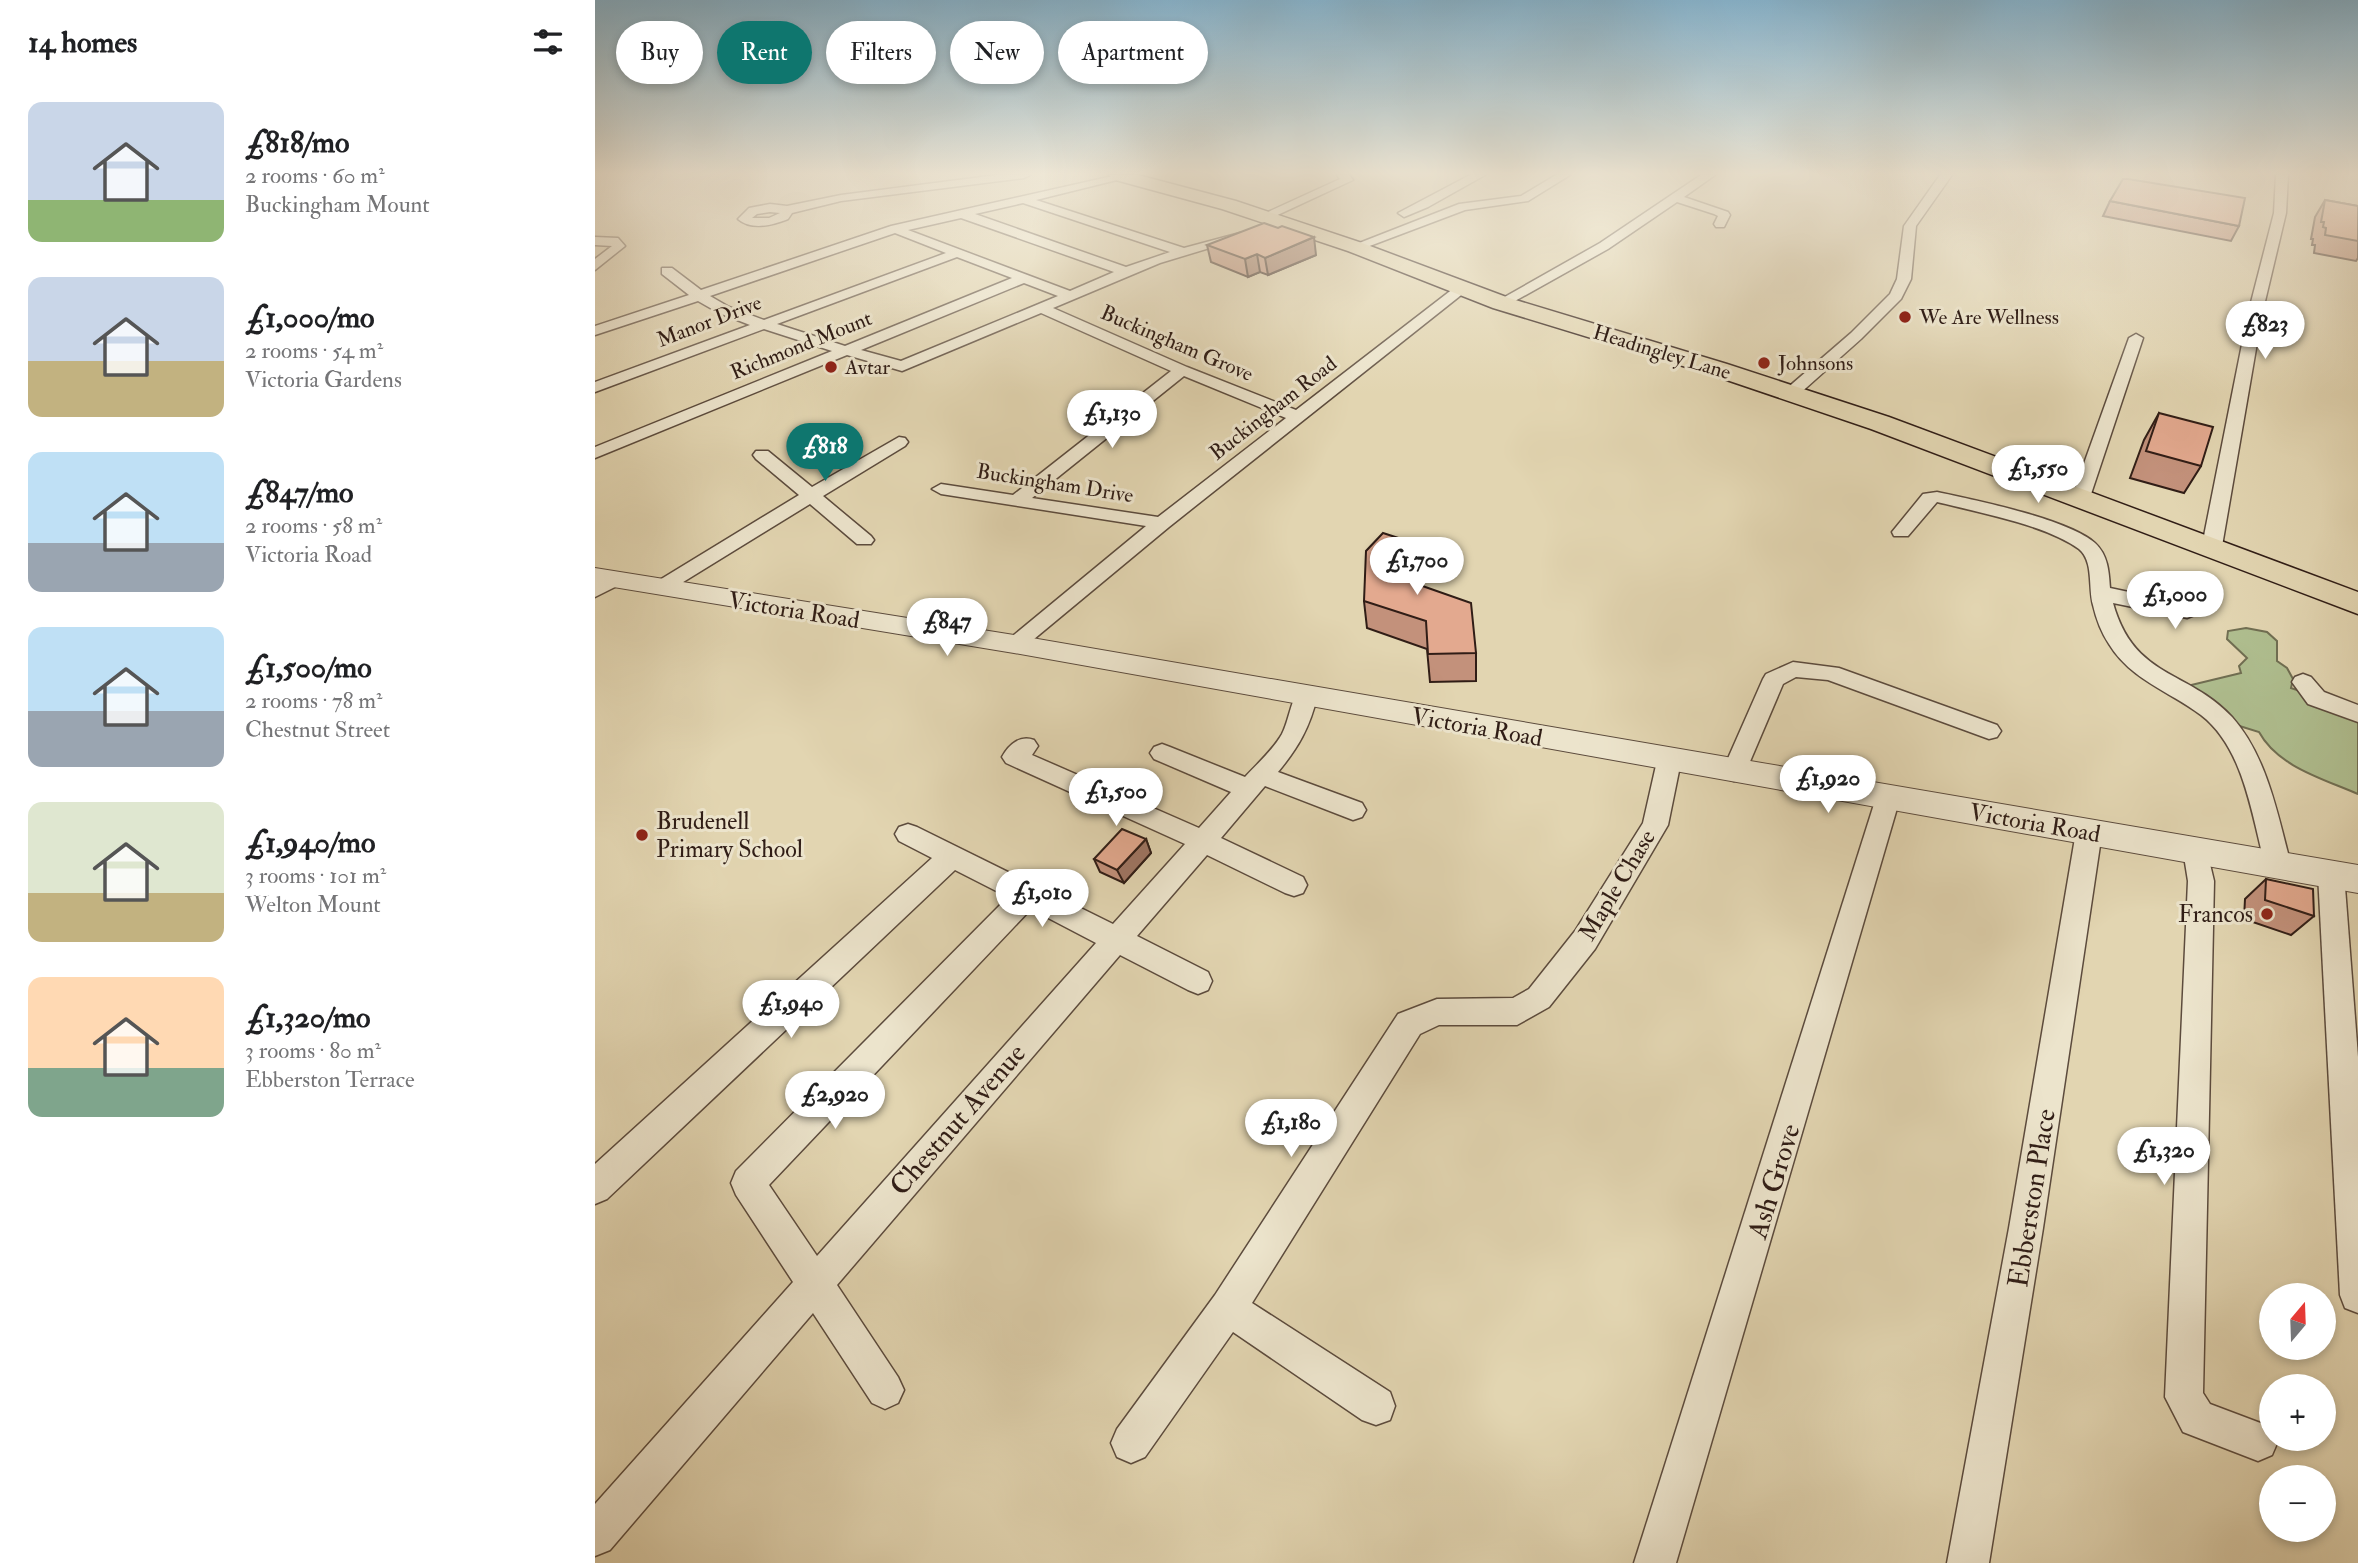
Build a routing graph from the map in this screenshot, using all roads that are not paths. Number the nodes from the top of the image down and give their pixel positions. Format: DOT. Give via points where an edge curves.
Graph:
graph roads {
  1 [pos="617,248"];
  2 [pos="838,248"];
  3 [pos="944,248"];
  4 [pos="1058,248"];
  5 [pos="1170,248"];
  6 [pos="1198,248"];
  7 [pos="1370,248"];
  8 [pos="1600,248"];
  9 [pos="1908,248"];
  10 [pos="2271,248"];
  11 [pos="1182,252"];
  12 [pos="957,253"];
  13 [pos="595,266"];
  14 [pos="667,271"];
  15 [pos="1126,272"];
  16 [pos="1024,278"];
  17 [pos="1463,288"];
  18 [pos="698,295"];
  19 [pos="1067,295"];
  20 [pos="1501,303"];
  21 [pos="1040,307"];
  22 [pos="760,324"];
  23 [pos="595,331"];
  24 [pos="2136,338"];
  25 [pos="842,350"];
  26 [pos="1182,370"];
  27 [pos="595,387"];
  28 [pos="1791,393"];
  29 [pos="1299,417"];
  30 [pos="899,443"];
  31 [pos="595,453"];
  32 [pos="762,456"];
  33 [pos="941,489"];
  34 [pos="810,496"];
  35 [pos="2081,496"];
  36 [pos="1018,500"];
  37 [pos="1162,523"];
  38 [pos="1901,532"];
  39 [pos="864,540"];
  40 [pos="2212,546"];
  41 [pos="2200,578"];
  42 [pos="601,583"];
  43 [pos="660,588"];
  44 [pos="2100,592"];
  45 [pos="2358,604"];
  46 [pos="1014,644"];
  47 [pos="2303,682"];
  48 [pos="1306,697"];
  49 [pos="2358,714"];
  50 [pos="1989,731"];
  51 [pos="1026,746"];
  52 [pos="1162,753"];
  53 [pos="1669,761"];
  54 [pos="1734,772"];
  55 [pos="1255,782"];
  56 [pos="1888,798"];
  57 [pos="1353,810"];
  58 [pos="2089,832"];
  59 [pos="908,834"];
  60 [pos="1203,841"];
  61 [pos="2196,850"];
  62 [pos="952,856"];
  63 [pos="2279,865"];
  64 [pos="2345,877"];
  65 [pos="1294,886"];
  66 [pos="1028,895"];
  67 [pos="1116,939"];
  68 [pos="1198,981"];
  69 [pos="595,1187"];
  70 [pos="815,1281"];
  71 [pos="2358,1294"];
  72 [pos="1228,1308"];
  73 [pos="885,1390"];
  74 [pos="1376,1406"];
  75 [pos="2258,1441"];
  76 [pos="1131,1443"];
  77 [pos="595,1535"];
  78 [pos="1655,1563"];
  79 [pos="1968,1563"];
  1 -- 13 [label="street"];
  2 -- 18 [label="street"];
  3 -- 12 [label="street"];
  4 -- 15 [label="street"];
  5 -- 11 [label="street"];
  6 -- 11 [label="street"];
  7 -- 17 [label="highway, Headingley Lane"];
  8 -- 20 [label="street"];
  9 -- 28 [label="street" via="1904,279 1896,296"];
  10 -- 40 [label="street"];
  11 -- 15 [label="street"];
  12 -- 16 [label="street"];
  12 -- 22 [label="street, Manor Drive"];
  14 -- 18 [label="street"];
  15 -- 19 [label="street"];
  16 -- 19 [label="street"];
  16 -- 25 [label="street, Richmond Mount"];
  17 -- 20 [label="highway, Headingley Lane"];
  17 -- 29 [label="street, Buckingham Road"];
  18 -- 22 [label="street"];
  18 -- 23 [label="street"];
  19 -- 21 [label="street"];
  20 -- 28 [label="highway, Headingley Lane"];
  21 -- 25 [label="street" via="902,366"];
  21 -- 26 [label="street, Buckingham Grove"];
  22 -- 25 [label="street"];
  22 -- 27 [label="street, Manor Drive"];
  24 -- 35 [label="street"];
  25 -- 31 [label="street, Richmond Mount"];
  26 -- 29 [label="street, Buckingham Grove"];
  26 -- 36 [label="street"];
  28 -- 35 [label="highway, Headingley Lane"];
  29 -- 37 [label="street, Buckingham Road"];
  30 -- 34 [label="street"];
  32 -- 34 [label="street"];
  33 -- 36 [label="street, Buckingham Drive"];
  34 -- 39 [label="street"];
  34 -- 43 [label="street"];
  35 -- 40 [label="highway, Headingley Lane"];
  36 -- 37 [label="street, Buckingham Drive"];
  37 -- 46 [label="street, Buckingham Road"];
  38 -- 44 [label="street" via="1938,487 2086,545 2097,557"];
  40 -- 45 [label="highway, Headingley Lane"];
  41 -- 44 [label="street" via="2195,607 2187,611"];
  42 -- 43 [label="street, Victoria Road"];
  43 -- 46 [label="street, Victoria Road"];
  44 -- 63 [label="street" via="2117,641 2129,657 2213,712 2244,752"];
  46 -- 48 [label="street, Victoria Road"];
  47 -- 49 [label="street" via="2316,698"];
  48 -- 53 [label="street, Victoria Road"];
  48 -- 55 [label="street, Chestnut Avenue" via="1289,743"];
  50 -- 54 [label="street" via="1831,673 1793,669 1774,679"];
  51 -- 60 [label="street" via="1014,757"];
  52 -- 55 [label="street"];
  53 -- 54 [label="street, Victoria Road"];
  53 -- 72 [label="street, Maple Chase" via="1655,825 1585,940 1539,998 1517,1012 1437,1012 1409,1024"];
  54 -- 56 [label="street, Victoria Road"];
  55 -- 57 [label="street"];
  55 -- 60 [label="street, Chestnut Avenue"];
  56 -- 58 [label="street, Victoria Road"];
  56 -- 78 [label="street, Ash Grove"];
  58 -- 61 [label="street, Victoria Road"];
  58 -- 79 [label="street, Ebberston Place"];
  59 -- 62 [label="street"];
  60 -- 65 [label="street"];
  60 -- 67 [label="street, Chestnut Avenue"];
  61 -- 63 [label="street, Victoria Road"];
  61 -- 75 [label="street" via="2201,881 2184,1396 2197,1418"];
  62 -- 66 [label="street"];
  62 -- 69 [label="street"];
  63 -- 64 [label="street, Victoria Road"];
  64 -- 71 [label="street"];
  66 -- 67 [label="street"];
  66 -- 70 [label="street" via="748,1183"];
  67 -- 68 [label="street"];
  67 -- 70 [label="street, Chestnut Avenue"];
  70 -- 73 [label="street"];
  70 -- 77 [label="street, Chestnut Avenue"];
  72 -- 74 [label="street"];
  72 -- 76 [label="street"];
}
